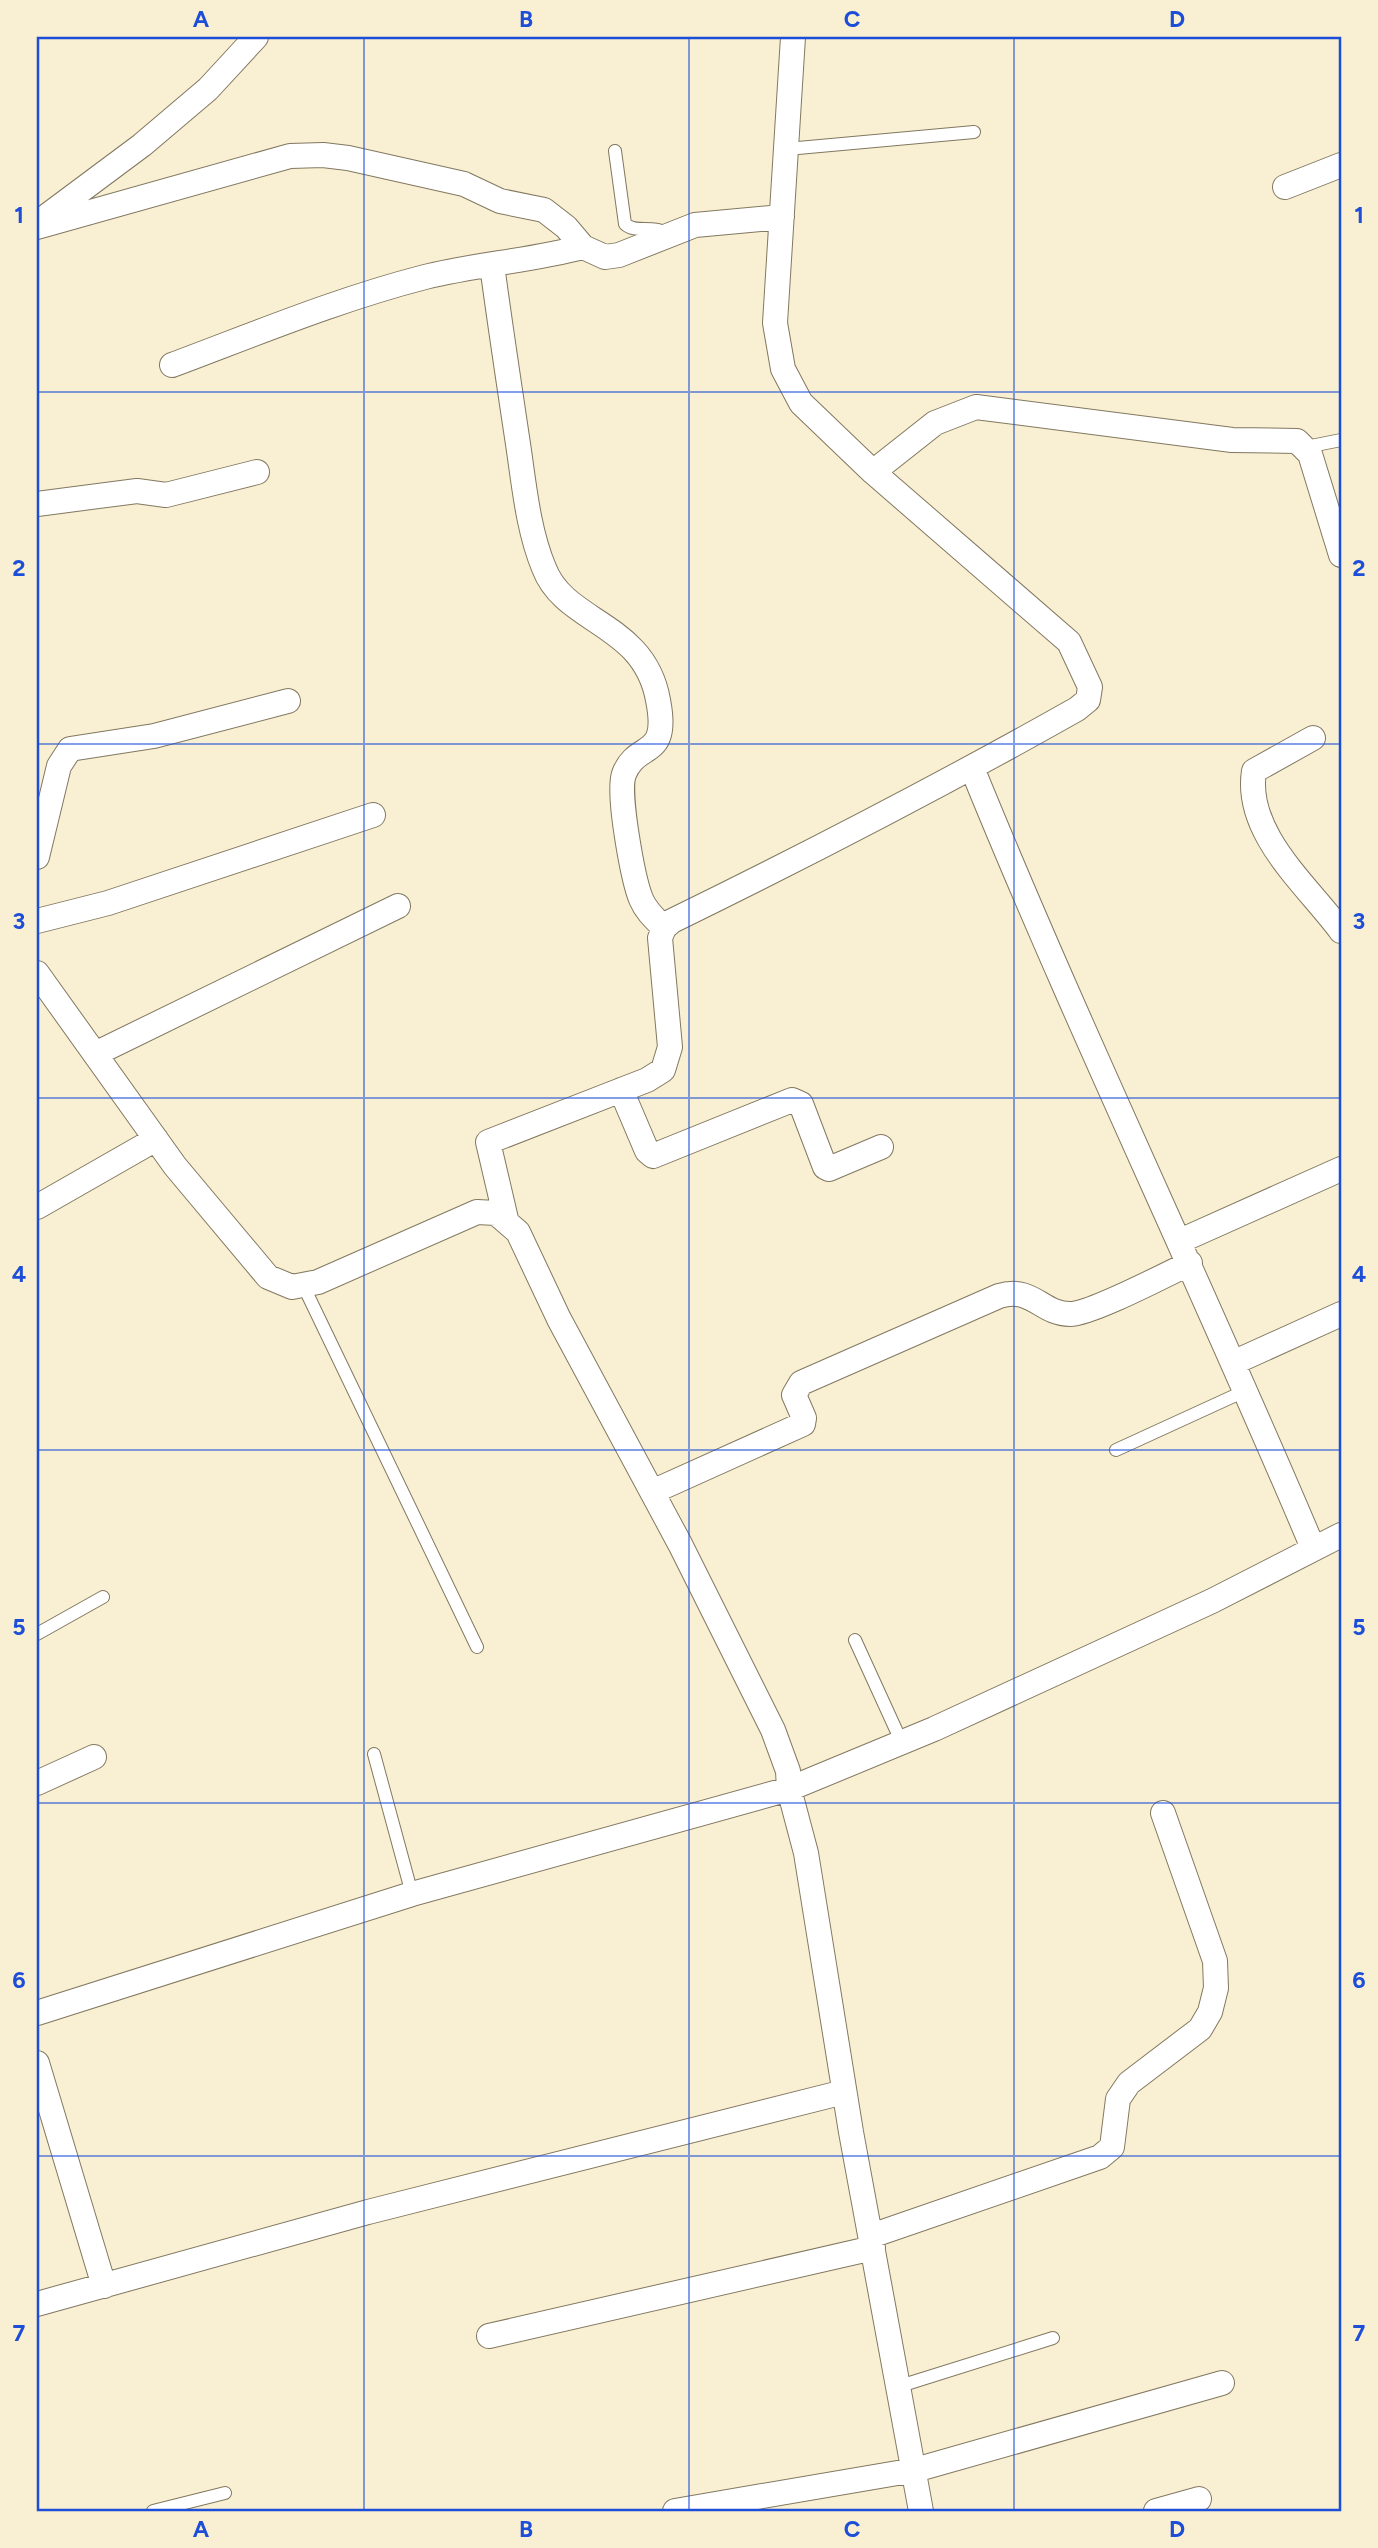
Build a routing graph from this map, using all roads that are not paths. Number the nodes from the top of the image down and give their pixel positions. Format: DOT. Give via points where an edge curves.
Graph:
graph roads {
  1 [pos="256,37"];
  2 [pos="793,37"];
  3 [pos="974,132"];
  4 [pos="787,149"];
  5 [pos="615,151"];
  6 [pos="1341,165"];
  7 [pos="1284,187"];
  8 [pos="782,217"];
  9 [pos="37,226"];
  10 [pos="667,235"];
  11 [pos="583,247"];
  12 [pos="492,265"];
  13 [pos="172,365"];
  14 [pos="1341,440"];
  15 [pos="1306,447"];
  16 [pos="257,472"];
  17 [pos="873,472"];
  18 [pos="37,504"];
  19 [pos="1341,555"];
  20 [pos="288,701"];
  21 [pos="1313,737"];
  22 [pos="972,768"];
  23 [pos="373,816"];
  24 [pos="37,858"];
  25 [pos="398,906"];
  26 [pos="37,921"];
  27 [pos="664,928"];
  28 [pos="1341,931"];
  29 [pos="37,973"];
  30 [pos="95,1054"];
  31 [pos="621,1090"];
  32 [pos="156,1139"];
  33 [pos="881,1147"];
  34 [pos="1341,1169"];
  35 [pos="37,1207"];
  36 [pos="506,1219"];
  37 [pos="1185,1252"];
  38 [pos="303,1285"];
  39 [pos="1341,1314"];
  40 [pos="1235,1362"];
  41 [pos="1247,1390"];
  42 [pos="1116,1450"];
  43 [pos="652,1492"];
  44 [pos="1341,1535"];
  45 [pos="1314,1548"];
  46 [pos="103,1597"];
  47 [pos="37,1634"];
  48 [pos="855,1640"];
  49 [pos="477,1647"];
  50 [pos="902,1743"];
  51 [pos="374,1754"];
  52 [pos="94,1757"];
  53 [pos="37,1783"];
  54 [pos="789,1789"];
  55 [pos="1163,1813"];
  56 [pos="412,1894"];
  57 [pos="37,2013"];
  58 [pos="37,2063"];
  59 [pos="844,2092"];
  60 [pos="872,2242"];
  61 [pos="104,2286"];
  62 [pos="37,2304"];
  63 [pos="489,2336"];
  64 [pos="1053,2338"];
  65 [pos="1222,2384"];
  66 [pos="900,2386"];
  67 [pos="915,2470"];
  68 [pos="225,2493"];
  69 [pos="1199,2499"];
  70 [pos="153,2511"];
  71 [pos="675,2511"];
  72 [pos="921,2511"];
  73 [pos="1156,2511"];
  1 -- 9 [label="street" via="208,89"];
  2 -- 4 [label="street"];
  3 -- 4 [label="lane"];
  4 -- 8 [label="street"];
  5 -- 10 [label="lane" via="625,224 633,229 660,229"];
  6 -- 7 [label="street"];
  8 -- 10 [label="street" via="695,225"];
  8 -- 17 [label="street" via="775,323 783,369 801,403"];
  9 -- 11 [label="street" via="290,156 323,155 437,177 508,203 544,210"];
  10 -- 11 [label="street" via="619,256 605,257"];
  11 -- 12 [label="street" via="536,260"];
  12 -- 13 [label="street" via="414,281 317,311"];
  12 -- 27 [label="street" via="526,497 543,568 560,592 635,648 651,673 658,697 660,736 628,766 622,793 634,876 642,901"];
  14 -- 15 [label="lane"];
  15 -- 17 [label="street" via="1297,441 1232,440 976,407 935,422"];
  15 -- 19 [label="street"];
  16 -- 18 [label="street" via="166,495 137,491"];
  17 -- 22 [label="street" via="1069,642 1090,687 1088,700 1077,709"];
  20 -- 24 [label="street" via="154,736 70,749 59,766"];
  21 -- 28 [label="street" via="1254,771 1252,783 1258,814 1278,852"];
  22 -- 27 [label="street"];
  22 -- 37 [label="street" via="1025,898"];
  23 -- 26 [label="street" via="107,903"];
  25 -- 30 [label="street"];
  27 -- 31 [label="street" via="660,939 670,1046 663,1070"];
  29 -- 30 [label="street"];
  30 -- 32 [label="street"];
  31 -- 33 [label="street" via="653,1156 792,1100 801,1104 825,1167"];
  31 -- 36 [label="street" via="488,1142"];
  32 -- 35 [label="street"];
  32 -- 38 [label="street" via="268,1277 292,1287"];
  34 -- 37 [label="street"];
  36 -- 38 [label="street" via="477,1212"];
  36 -- 43 [label="street" via="518,1232"];
  37 -- 40 [label="street"];
  37 -- 43 [label="street" via="1081,1313 1060,1313 1013,1292 801,1383 794,1395 803,1424"];
  38 -- 49 [label="lane"];
  39 -- 40 [label="street"];
  40 -- 41 [label="street"];
  41 -- 42 [label="lane"];
  41 -- 45 [label="street"];
  43 -- 54 [label="street" via="773,1730 788,1771"];
  44 -- 45 [label="street"];
  45 -- 50 [label="street" via="1212,1601"];
  46 -- 47 [label="lane"];
  48 -- 50 [label="lane"];
  50 -- 54 [label="street"];
  51 -- 56 [label="lane"];
  52 -- 53 [label="street"];
  54 -- 56 [label="street"];
  54 -- 59 [label="street" via="806,1853"];
  55 -- 60 [label="street" via="1215,1961 1216,1988 1200,2029 1129,2083 1118,2099 1112,2147 1100,2157"];
  56 -- 57 [label="street"];
  58 -- 61 [label="street"];
  59 -- 60 [label="street"];
  59 -- 61 [label="street" via="368,2212"];
  60 -- 63 [label="street"];
  60 -- 66 [label="street"];
  61 -- 62 [label="street"];
  64 -- 66 [label="lane"];
  65 -- 67 [label="street"];
  66 -- 67 [label="street"];
  67 -- 71 [label="street"];
  67 -- 72 [label="street"];
  68 -- 70 [label="lane"];
  69 -- 73 [label="street"];
}
